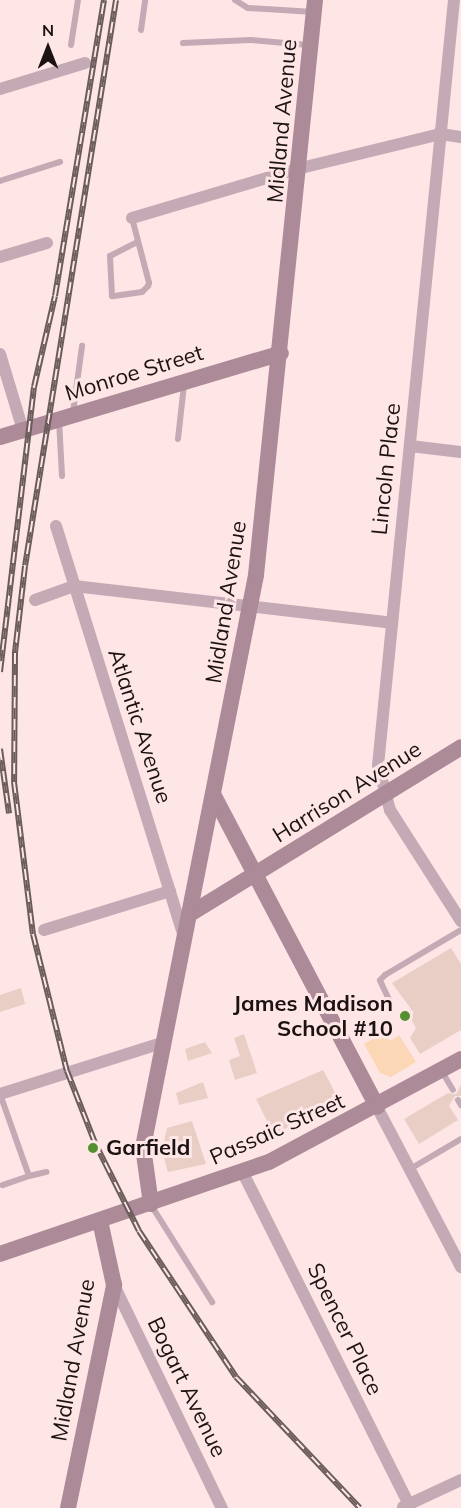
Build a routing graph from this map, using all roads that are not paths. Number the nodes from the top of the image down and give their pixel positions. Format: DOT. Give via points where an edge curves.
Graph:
graph roads {
  1 [pos="78,0"];
  2 [pos="145,0"];
  3 [pos="235,0"];
  4 [pos="454,0"];
  5 [pos="315,6"];
  6 [pos="141,30"];
  7 [pos="183,43"];
  8 [pos="71,45"];
  9 [pos="311,45"];
  10 [pos="85,63"];
  11 [pos="0,89"];
  12 [pos="441,134"];
  13 [pos="461,136"];
  14 [pos="60,162"];
  15 [pos="301,168"];
  16 [pos="0,181"];
  17 [pos="132,218"];
  18 [pos="138,242"];
  19 [pos="47,243"];
  20 [pos="0,257"];
  21 [pos="82,346"];
  22 [pos="281,353"];
  23 [pos="0,354"];
  24 [pos="3,372"];
  25 [pos="184,382"];
  26 [pos="66,417"];
  27 [pos="23,430"];
  28 [pos="0,437"];
  29 [pos="178,439"];
  30 [pos="410,446"];
  31 [pos="461,452"];
  32 [pos="62,476"];
  33 [pos="56,526"];
  34 [pos="74,586"];
  35 [pos="36,600"];
  36 [pos="250,606"];
  37 [pos="392,622"];
  38 [pos="461,747"];
  39 [pos="214,796"];
  40 [pos="384,796"];
  41 [pos="256,874"];
  42 [pos="170,891"];
  43 [pos="190,914"];
  44 [pos="461,921"];
  45 [pos="44,930"];
  46 [pos="461,930"];
  47 [pos="185,940"];
  48 [pos="391,1004"];
  49 [pos="165,1042"];
  50 [pos="461,1059"];
  51 [pos="441,1070"];
  52 [pos="453,1090"];
  53 [pos="0,1094"];
  54 [pos="377,1107"];
  55 [pos="461,1139"];
  56 [pos="410,1169"];
  57 [pos="47,1172"];
  58 [pos="243,1173"];
  59 [pos="29,1176"];
  60 [pos="3,1185"];
  61 [pos="151,1204"];
  62 [pos="100,1221"];
  63 [pos="0,1254"];
  64 [pos="461,1267"];
  65 [pos="114,1285"];
  66 [pos="212,1302"];
  67 [pos="461,1480"];
  68 [pos="405,1507"];
  69 [pos="68,1508"];
  70 [pos="222,1508"];
  1 -- 8 [label="lane"];
  2 -- 6 [label="lane"];
  3 -- 5 [label="lane" via="248,8"];
  4 -- 12 [label="street, Lincoln Place"];
  5 -- 9 [label="street, Midland Avenue"];
  7 -- 9 [label="lane" via="251,40"];
  9 -- 15 [label="street, Midland Avenue"];
  10 -- 11 [label="street"];
  12 -- 13 [label="street"];
  12 -- 15 [label="street"];
  12 -- 30 [label="street, Lincoln Place"];
  14 -- 16 [label="lane"];
  15 -- 17 [label="street"];
  15 -- 22 [label="street, Midland Avenue"];
  17 -- 18 [label="lane"];
  18 -- 18 [label="lane" via="148,286 142,292 112,296 110,256"];
  19 -- 20 [label="street"];
  21 -- 26 [label="lane"];
  22 -- 25 [label="street, Monroe Street"];
  22 -- 36 [label="street, Midland Avenue"];
  23 -- 24 [label="street"];
  24 -- 27 [label="street"];
  25 -- 26 [label="street, Monroe Street"];
  25 -- 29 [label="lane"];
  26 -- 27 [label="street, Monroe Street"];
  26 -- 32 [label="lane"];
  27 -- 28 [label="street, Monroe Street"];
  30 -- 31 [label="street"];
  30 -- 37 [label="street, Lincoln Place"];
  33 -- 34 [label="street, Atlantic Avenue"];
  34 -- 35 [label="street"];
  34 -- 36 [label="street"];
  34 -- 42 [label="street, Atlantic Avenue"];
  36 -- 37 [label="street"];
  36 -- 39 [label="street, Midland Avenue"];
  37 -- 40 [label="street, Lincoln Place" via="378,765"];
  38 -- 40 [label="street, Harrison Avenue"];
  39 -- 41 [label="street"];
  39 -- 43 [label="street, Midland Avenue"];
  40 -- 41 [label="street, Harrison Avenue"];
  40 -- 44 [label="street, Lincoln Place"];
  41 -- 43 [label="street, Harrison Avenue"];
  41 -- 54 [label="street"];
  42 -- 45 [label="street"];
  42 -- 47 [label="street, Atlantic Avenue"];
  43 -- 47 [label="street, Midland Avenue"];
  46 -- 48 [label="lane" via="380,980"];
  47 -- 49 [label="street, Midland Avenue"];
  49 -- 53 [label="street"];
  49 -- 61 [label="street, Midland Avenue" via="143,1147"];
  50 -- 51 [label="street, Passaic Street"];
  51 -- 52 [label="lane"];
  51 -- 54 [label="street, Passaic Street"];
  53 -- 59 [label="lane"];
  54 -- 56 [label="street"];
  54 -- 58 [label="street, Passaic Street"];
  55 -- 56 [label="lane"];
  56 -- 64 [label="street"];
  57 -- 59 [label="lane"];
  58 -- 61 [label="street, Passaic Street"];
  58 -- 68 [label="street, Spencer Place"];
  59 -- 60 [label="lane"];
  61 -- 62 [label="street, Passaic Street"];
  61 -- 66 [label="lane"];
  62 -- 63 [label="street, Passaic Street"];
  62 -- 65 [label="street, Midland Avenue"];
  65 -- 69 [label="street, Midland Avenue"];
  65 -- 70 [label="street, Bogart Avenue"];
  67 -- 68 [label="street"];
}
